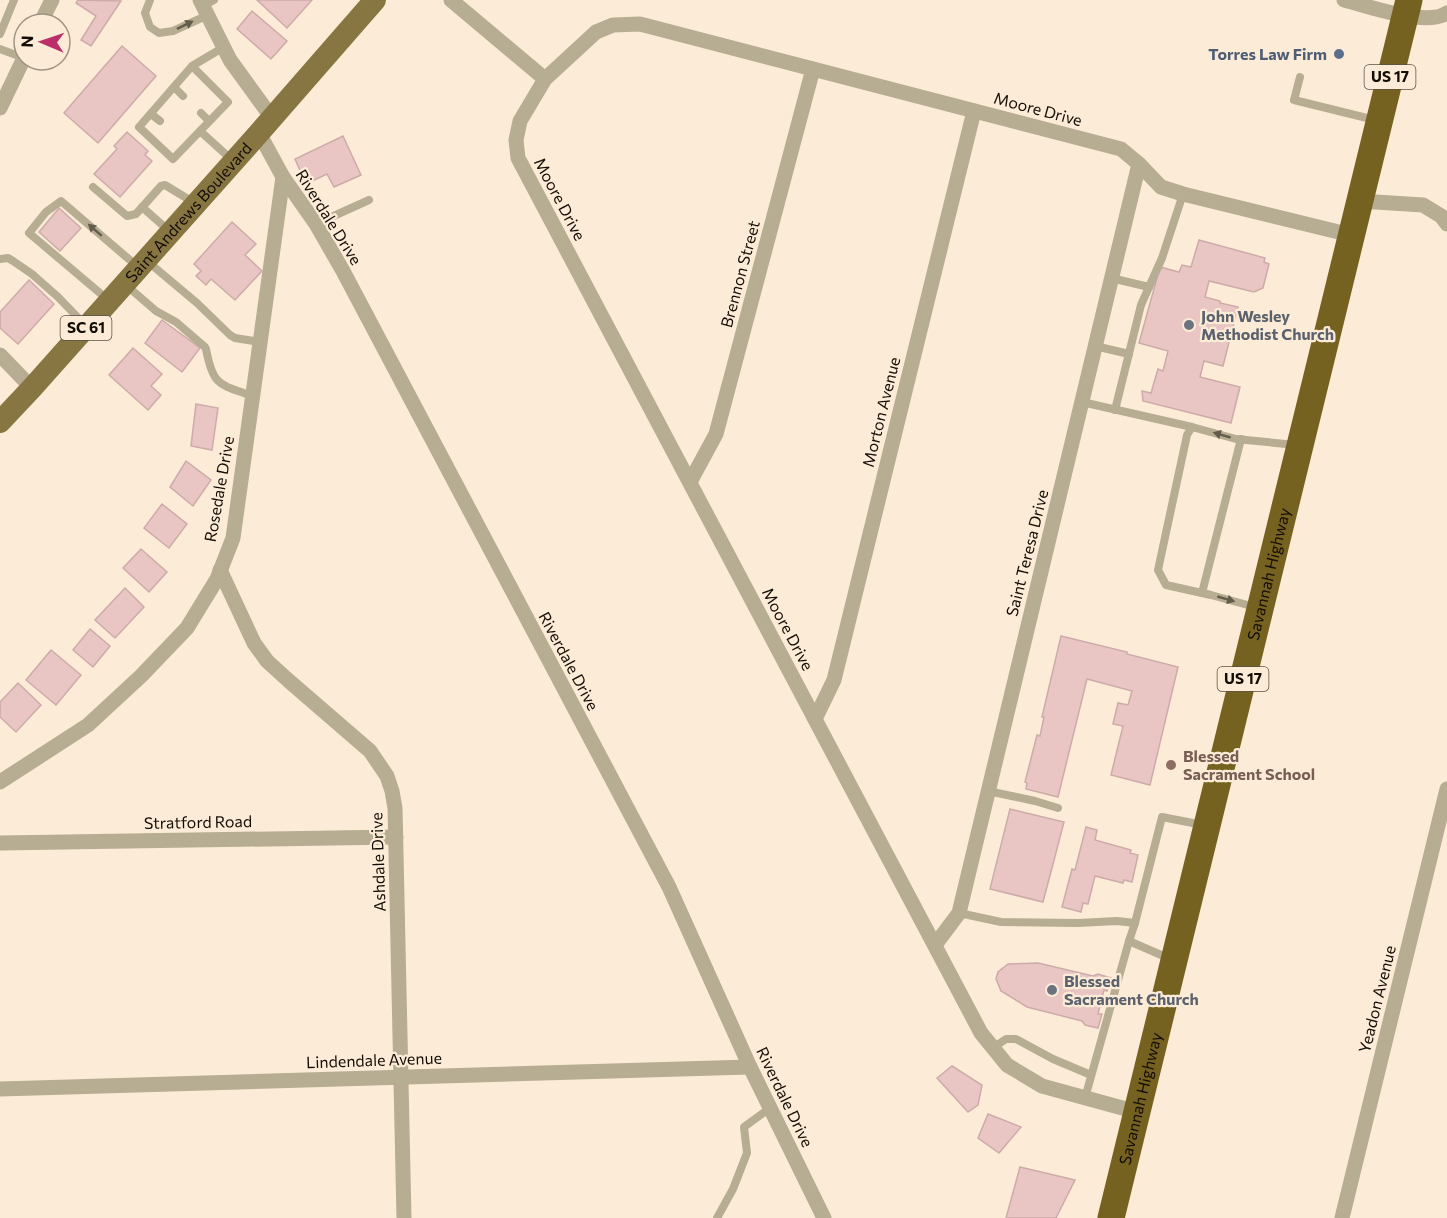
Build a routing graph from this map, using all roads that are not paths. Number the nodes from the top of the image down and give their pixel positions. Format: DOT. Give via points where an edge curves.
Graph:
graph roads {
  1 [pos="14,0"];
  2 [pos="150,0"];
  3 [pos="375,0"];
  4 [pos="451,0"];
  5 [pos="1344,0"];
  6 [pos="206,5"];
  7 [pos="1407,8"];
  8 [pos="1447,13"];
  9 [pos="0,34"];
  10 [pos="224,47"];
  11 [pos="192,66"];
  12 [pos="813,69"];
  13 [pos="17,72"];
  14 [pos="1300,77"];
  15 [pos="545,79"];
  16 [pos="174,87"];
  17 [pos="183,96"];
  18 [pos="0,108"];
  19 [pos="974,111"];
  20 [pos="201,113"];
  21 [pos="151,114"];
  22 [pos="209,121"];
  23 [pos="160,122"];
  24 [pos="1379,122"];
  25 [pos="266,126"];
  26 [pos="200,131"];
  27 [pos="179,138"];
  28 [pos="186,145"];
  29 [pos="234,162"];
  30 [pos="1139,164"];
  31 [pos="283,177"];
  32 [pos="93,187"];
  33 [pos="1183,194"];
  34 [pos="369,200"];
  35 [pos="1360,201"];
  36 [pos="197,203"];
  37 [pos="142,207"];
  38 [pos="316,224"];
  39 [pos="1447,224"];
  40 [pos="170,233"];
  41 [pos="1352,235"];
  42 [pos="0,259"];
  43 [pos="137,270"];
  44 [pos="1111,278"];
  45 [pos="1149,287"];
  46 [pos="110,301"];
  47 [pos="87,327"];
  48 [pos="260,342"];
  49 [pos="1095,346"];
  50 [pos="1129,354"];
  51 [pos="0,355"];
  52 [pos="32,388"];
  53 [pos="252,396"];
  54 [pos="1082,402"];
  55 [pos="1115,410"];
  56 [pos="0,422"];
  57 [pos="1192,427"];
  58 [pos="1241,440"];
  59 [pos="1300,445"];
  60 [pos="690,482"];
  61 [pos="220,570"];
  62 [pos="1202,593"];
  63 [pos="1260,609"];
  64 [pos="815,719"];
  65 [pos="0,782"];
  66 [pos="1447,789"];
  67 [pos="988,791"];
  68 [pos="1058,808"];
  69 [pos="1207,826"];
  70 [pos="396,837"];
  71 [pos="0,843"];
  72 [pos="959,913"];
  73 [pos="1135,923"];
  74 [pos="1129,941"];
  75 [pos="934,945"];
  76 [pos="1174,961"];
  77 [pos="993,1048"];
  78 [pos="750,1066"];
  79 [pos="1091,1075"];
  80 [pos="402,1077"];
  81 [pos="0,1089"];
  82 [pos="1085,1098"];
  83 [pos="770,1107"];
  84 [pos="1137,1112"];
  85 [pos="404,1218"];
  86 [pos="717,1218"];
  87 [pos="824,1218"];
  88 [pos="1111,1218"];
  89 [pos="1342,1218"];
  1 -- 9 [label="lane"];
  2 -- 6 [label="lane, one-way" via="145,13 150,27 159,33 173,31"];
  3 -- 25 [label="main road, Saint Andrews Boulevard / SC 61"];
  4 -- 15 [label="street"];
  5 -- 7 [label="street"];
  6 -- 10 [label="street, Riverdale Drive"];
  7 -- 8 [label="street" via="1430,18"];
  7 -- 24 [label="highway, Savannah Highway / US 17"];
  10 -- 11 [label="lane"];
  10 -- 25 [label="street, Riverdale Drive"];
  11 -- 16 [label="lane"];
  11 -- 22 [label="lane" via="228,102"];
  12 -- 15 [label="street, Moore Drive" via="640,24 613,25 596,32"];
  12 -- 19 [label="street, Moore Drive"];
  12 -- 60 [label="street, Brennon Street" via="716,434"];
  13 -- 18 [label="street"];
  14 -- 24 [label="lane" via="1294,100"];
  15 -- 60 [label="street, Moore Drive" via="520,121 518,158"];
  16 -- 17 [label="lane"];
  16 -- 21 [label="lane"];
  19 -- 30 [label="street, Moore Drive" via="1122,149"];
  19 -- 64 [label="street, Morton Avenue" via="834,680"];
  20 -- 22 [label="lane"];
  21 -- 23 [label="lane"];
  21 -- 28 [label="lane" via="139,127 173,159"];
  22 -- 26 [label="lane"];
  24 -- 35 [label="highway, Savannah Highway / US 17"];
  25 -- 29 [label="main road, Saint Andrews Boulevard / SC 61"];
  25 -- 31 [label="street, Riverdale Drive"];
  26 -- 28 [label="lane"];
  26 -- 29 [label="lane"];
  27 -- 28 [label="lane"];
  29 -- 36 [label="main road, Saint Andrews Boulevard / SC 61"];
  30 -- 33 [label="street, Moore Drive" via="1161,187"];
  30 -- 44 [label="street, Saint Teresa Drive"];
  31 -- 38 [label="street, Riverdale Drive"];
  31 -- 48 [label="street, Rosedale Drive"];
  32 -- 37 [label="lane" via="127,216"];
  33 -- 41 [label="street, Moore Drive"];
  33 -- 45 [label="lane"];
  34 -- 38 [label="lane"];
  35 -- 39 [label="street" via="1423,205"];
  35 -- 41 [label="highway, Savannah Highway / US 17"];
  36 -- 37 [label="lane" via="165,185"];
  36 -- 40 [label="main road, Saint Andrews Boulevard / SC 61"];
  37 -- 40 [label="lane"];
  38 -- 78 [label="street, Riverdale Drive" via="669,887"];
  40 -- 43 [label="main road, Saint Andrews Boulevard / SC 61"];
  41 -- 59 [label="highway, Savannah Highway / US 17"];
  42 -- 47 [label="lane" via="8,258 32,274"];
  43 -- 46 [label="main road, Saint Andrews Boulevard / SC 61"];
  43 -- 46 [label="lane, one-way" via="62,201 46,212 29,232"];
  43 -- 48 [label="lane" via="197,303 235,338"];
  43 -- 53 [label="lane" via="156,311 205,347 216,380"];
  44 -- 45 [label="lane"];
  44 -- 49 [label="street, Saint Teresa Drive"];
  45 -- 50 [label="lane"];
  46 -- 47 [label="main road, Saint Andrews Boulevard / SC 61"];
  47 -- 52 [label="main road, Saint Andrews Boulevard / SC 61"];
  48 -- 53 [label="street, Rosedale Drive"];
  49 -- 50 [label="lane"];
  49 -- 54 [label="street, Saint Teresa Drive"];
  50 -- 55 [label="lane"];
  51 -- 52 [label="street"];
  52 -- 56 [label="main road, Saint Andrews Boulevard / SC 61"];
  53 -- 61 [label="street, Rosedale Drive" via="233,537"];
  54 -- 55 [label="lane"];
  54 -- 67 [label="street, Saint Teresa Drive"];
  55 -- 57 [label="lane"];
  58 -- 57 [label="lane, one-way"];
  57 -- 62 [label="lane" via="1187,435 1158,570 1166,585"];
  58 -- 59 [label="lane"];
  58 -- 62 [label="lane"];
  59 -- 63 [label="highway, Savannah Highway / US 17"];
  60 -- 64 [label="street, Moore Drive"];
  61 -- 65 [label="street, Rosedale Drive" via="187,628 141,676 88,725"];
  61 -- 70 [label="street, Ashdale Drive" via="254,643 267,661 370,751 387,776 395,808"];
  62 -- 63 [label="lane, one-way"];
  63 -- 69 [label="highway, Savannah Highway / US 17"];
  64 -- 75 [label="street, Moore Drive"];
  66 -- 89 [label="street, Yeadon Avenue"];
  67 -- 68 [label="lane"];
  67 -- 72 [label="street, Saint Teresa Drive"];
  69 -- 73 [label="lane" via="1162,817"];
  69 -- 76 [label="highway, Savannah Highway / US 17"];
  70 -- 71 [label="street, Stratford Road"];
  70 -- 80 [label="street, Ashdale Drive"];
  72 -- 73 [label="lane" via="1001,922"];
  72 -- 75 [label="street, Saint Teresa Drive"];
  73 -- 74 [label="lane"];
  74 -- 76 [label="lane"];
  74 -- 79 [label="lane"];
  75 -- 77 [label="street, Moore Drive"];
  76 -- 84 [label="highway, Savannah Highway / US 17"];
  77 -- 79 [label="lane" via="1006,1039 1016,1039"];
  77 -- 82 [label="street, Moore Drive" via="1007,1065 1042,1086"];
  78 -- 80 [label="street, Lindendale Avenue"];
  78 -- 83 [label="street, Riverdale Drive"];
  79 -- 82 [label="lane"];
  80 -- 81 [label="street, Lindendale Avenue"];
  80 -- 85 [label="street, Ashdale Drive"];
  82 -- 84 [label="street, Moore Drive"];
  83 -- 86 [label="lane" via="744,1127 747,1153"];
  83 -- 87 [label="street, Riverdale Drive"];
  84 -- 88 [label="highway, Savannah Highway / US 17"];
}
